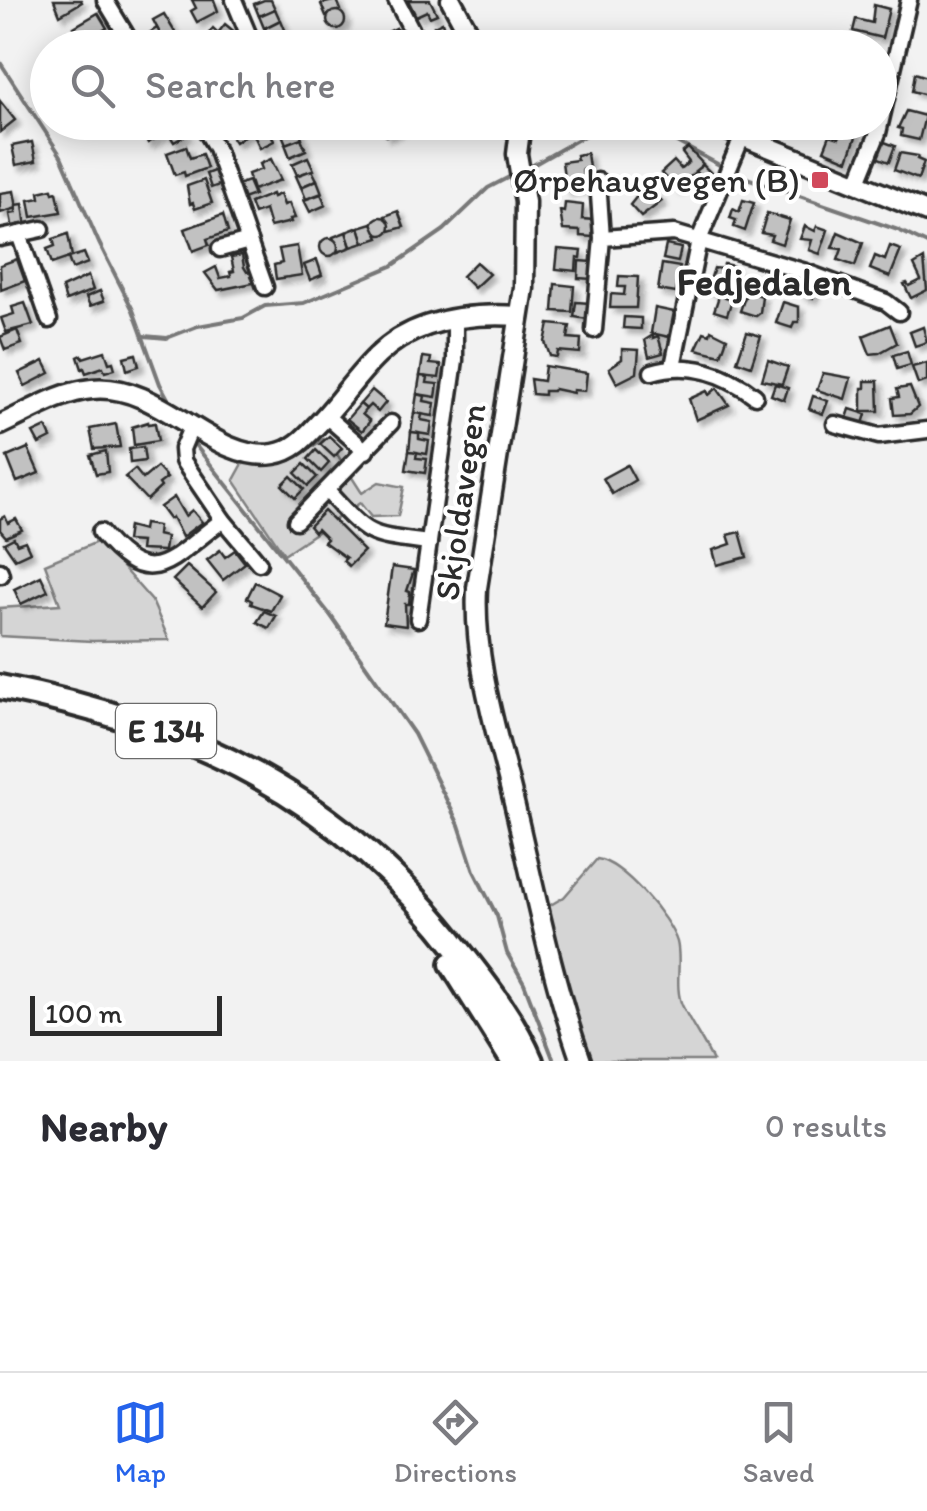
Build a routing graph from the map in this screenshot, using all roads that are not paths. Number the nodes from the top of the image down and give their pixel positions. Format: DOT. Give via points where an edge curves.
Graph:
graph roads {
  1 [pos="104,0"];
  2 [pos="234,0"];
  3 [pos="396,0"];
  4 [pos="451,0"];
  5 [pos="909,0"];
  6 [pos="123,30"];
  7 [pos="246,30"];
  8 [pos="412,30"];
  9 [pos="467,30"];
  10 [pos="897,51"];
  11 [pos="211,140"];
  12 [pos="518,140"];
  13 [pos="741,140"];
  14 [pos="755,140"];
  15 [pos="875,140"];
  16 [pos="598,180"];
  17 [pos="858,182"];
  18 [pos="927,212"];
  19 [pos="42,229"];
  20 [pos="19,234"];
  21 [pos="0,238"];
  22 [pos="602,238"];
  23 [pos="248,240"];
  24 [pos="698,240"];
  25 [pos="220,249"];
  26 [pos="266,287"];
  27 [pos="900,312"];
  28 [pos="520,316"];
  29 [pos="455,318"];
  30 [pos="49,320"];
  31 [pos="594,330"];
  32 [pos="673,366"];
  33 [pos="652,372"];
  34 [pos="755,396"];
  35 [pos="326,416"];
  36 [pos="391,423"];
  37 [pos="835,424"];
  38 [pos="192,425"];
  39 [pos="0,426"];
  40 [pos="927,430"];
  41 [pos="366,451"];
  42 [pos="328,491"];
  43 [pos="223,520"];
  44 [pos="296,521"];
  45 [pos="100,532"];
  46 [pos="428,542"];
  47 [pos="259,564"];
  48 [pos="418,619"];
  49 [pos="0,687"];
  50 [pos="316,814"];
  51 [pos="513,1061"];
  52 [pos="531,1061"];
  53 [pos="581,1061"];
  1 -- 6 [label="street"];
  2 -- 7 [label="street"];
  3 -- 8 [label="street"];
  4 -- 9 [label="street"];
  5 -- 10 [label="street"];
  11 -- 23 [label="street"];
  12 -- 28 [label="street, Skjoldavegen" via="526,247"];
  13 -- 24 [label="street"];
  14 -- 17 [label="street"];
  15 -- 17 [label="street"];
  16 -- 22 [label="street"];
  17 -- 18 [label="street"];
  19 -- 20 [label="street"];
  20 -- 21 [label="street"];
  20 -- 30 [label="street"];
  22 -- 24 [label="street" via="674,233"];
  22 -- 31 [label="street"];
  23 -- 25 [label="street"];
  23 -- 26 [label="street"];
  24 -- 27 [label="street" via="846,286"];
  24 -- 32 [label="street"];
  28 -- 29 [label="street"];
  28 -- 53 [label="street, Skjoldavegen" via="476,619 482,668"];
  29 -- 35 [label="street" via="386,348"];
  29 -- 46 [label="street" via="455,360"];
  32 -- 33 [label="street"];
  32 -- 34 [label="street" via="735,381"];
  35 -- 38 [label="street" via="296,446 268,455 236,448"];
  35 -- 41 [label="street"];
  36 -- 41 [label="street"];
  37 -- 40 [label="street" via="879,436"];
  38 -- 39 [label="street" via="139,395 104,388 67,395"];
  38 -- 43 [label="street" via="183,461"];
  41 -- 42 [label="street"];
  42 -- 44 [label="street"];
  42 -- 46 [label="street" via="363,531"];
  43 -- 45 [label="street" via="153,568 118,555"];
  43 -- 47 [label="street"];
  46 -- 48 [label="street"];
  49 -- 50 [label="highway, E 134" via="98,708 192,741 268,779"];
  50 -- 51 [label="highway, E 134" via="435,939"];
  50 -- 52 [label="highway, E 134" via="360,844 445,931"];
}
